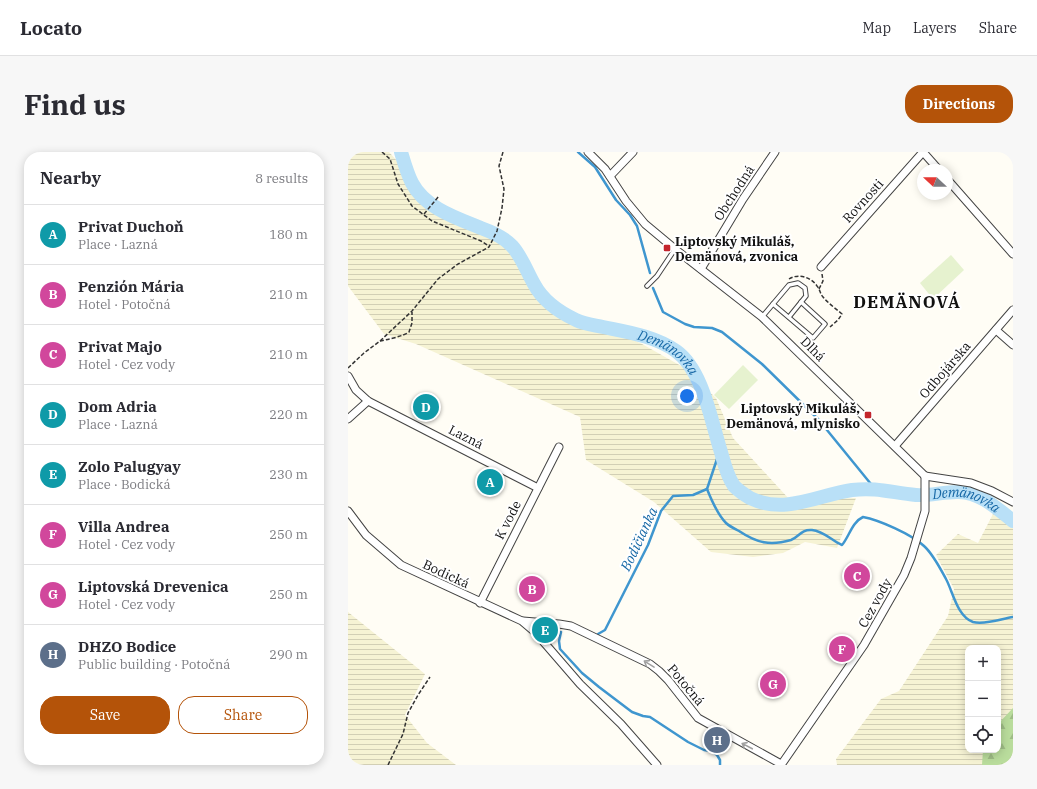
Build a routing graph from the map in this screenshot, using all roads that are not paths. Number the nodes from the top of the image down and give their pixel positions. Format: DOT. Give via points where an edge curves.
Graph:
graph roads {
  1 [pos="588,152"];
  2 [pos="633,152"];
  3 [pos="775,152"];
  4 [pos="923,152"];
  5 [pos="934,164"];
  6 [pos="610,176"];
  7 [pos="953,186"];
  8 [pos="675,249"];
  9 [pos="1013,254"];
  10 [pos="821,267"];
  11 [pos="701,269"];
  12 [pos="647,286"];
  13 [pos="801,302"];
  14 [pos="773,304"];
  15 [pos="1013,310"];
  16 [pos="762,317"];
  17 [pos="789,317"];
  18 [pos="996,330"];
  19 [pos="1013,345"];
  20 [pos="348,376"];
  21 [pos="368,400"];
  22 [pos="348,419"];
  23 [pos="895,446"];
  24 [pos="559,447"];
  25 [pos="925,476"];
  26 [pos="538,488"];
  27 [pos="1013,502"];
  28 [pos="348,511"];
  29 [pos="480,603"];
  30 [pos="522,621"];
  31 [pos="551,623"];
  32 [pos="545,643"];
  33 [pos="781,764"];
  34 [pos="657,765"];
  1 -- 6 [label="street, Dlhá"];
  2 -- 6 [label="street"];
  3 -- 11 [label="street, Obchodná"];
  4 -- 5 [label="street"];
  4 -- 10 [label="street, Rovnosti"];
  6 -- 8 [label="street, Dlhá" via="645,224"];
  7 -- 9 [label="street"];
  8 -- 11 [label="street, Dlhá"];
  8 -- 12 [label="lane"];
  11 -- 16 [label="street, Dlhá"];
  13 -- 14 [label="lane" via="806,296 806,290 795,283"];
  13 -- 17 [label="lane"];
  13 -- 17 [label="lane" via="825,324 812,338"];
  14 -- 16 [label="lane"];
  14 -- 17 [label="lane"];
  15 -- 18 [label="street, Odbojárska"];
  16 -- 23 [label="street, Dlhá"];
  18 -- 19 [label="street"];
  18 -- 23 [label="street, Odbojárska"];
  20 -- 21 [label="street, Lazná" via="356,390"];
  21 -- 22 [label="street"];
  21 -- 26 [label="street, Lazná"];
  23 -- 25 [label="street, Dlhá"];
  24 -- 26 [label="street, K vode"];
  25 -- 27 [label="street" via="971,483"];
  25 -- 33 [label="street, Cez vody" via="925,511 904,575 870,636"];
  26 -- 29 [label="street, K vode"];
  28 -- 29 [label="street, Bodická" via="366,535 401,565"];
  29 -- 30 [label="street, Bodická"];
  30 -- 31 [label="street, Potočná"];
  30 -- 32 [label="street, Bodická"];
  31 -- 32 [label="street"];
  33 -- 31 [label="street, Potočná, one-way" via="698,718 668,680 650,664 571,626"];
  32 -- 34 [label="street, Bodická" via="565,668 621,724"];
}
